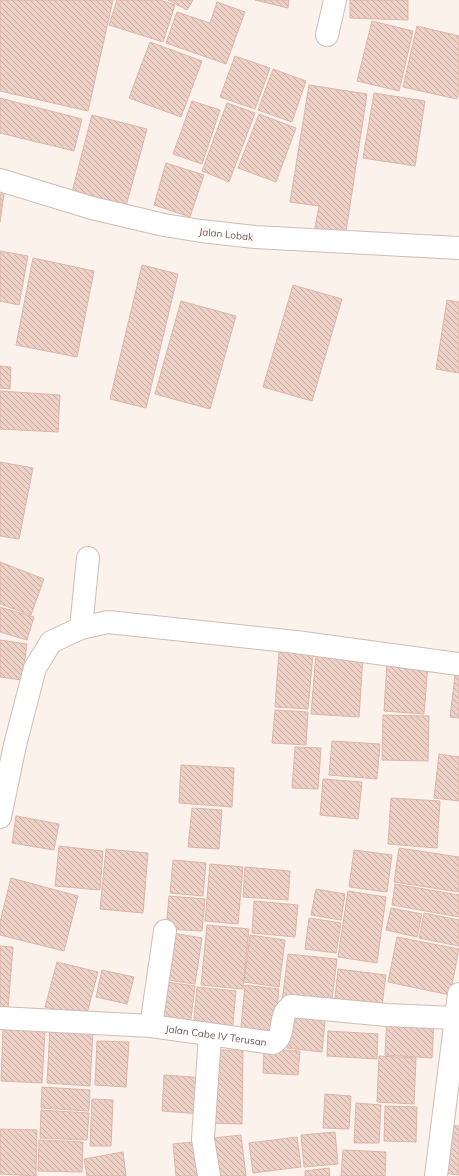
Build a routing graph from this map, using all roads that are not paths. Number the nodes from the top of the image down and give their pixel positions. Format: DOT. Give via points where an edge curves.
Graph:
graph roads {
  1 [pos="336,0"];
  2 [pos="327,35"];
  3 [pos="0,180"];
  4 [pos="459,248"];
  5 [pos="88,558"];
  6 [pos="81,628"];
  7 [pos="459,664"];
  8 [pos="0,817"];
  9 [pos="165,931"];
  10 [pos="459,994"];
  11 [pos="0,1018"];
  12 [pos="455,1018"];
  13 [pos="152,1026"];
  14 [pos="210,1035"];
  15 [pos="209,1176"];
  16 [pos="436,1176"];
  1 -- 2 [label="street"];
  3 -- 4 [label="street, Jalan Lobak" via="92,208 201,231 255,237"];
  5 -- 6 [label="street"];
  6 -- 7 [label="street" via="108,622 296,642"];
  6 -- 8 [label="street" via="51,642 35,668"];
  9 -- 13 [label="street"];
  10 -- 12 [label="street"];
  11 -- 13 [label="street, Jalan Cabe IV Terusan"];
  12 -- 14 [label="street, Jalan Cabe IV Terusan" via="291,1006 285,1012 280,1037 273,1043"];
  12 -- 16 [label="street"];
  13 -- 14 [label="street, Jalan Cabe IV Terusan"];
  14 -- 15 [label="street" via="203,1139"];
}
